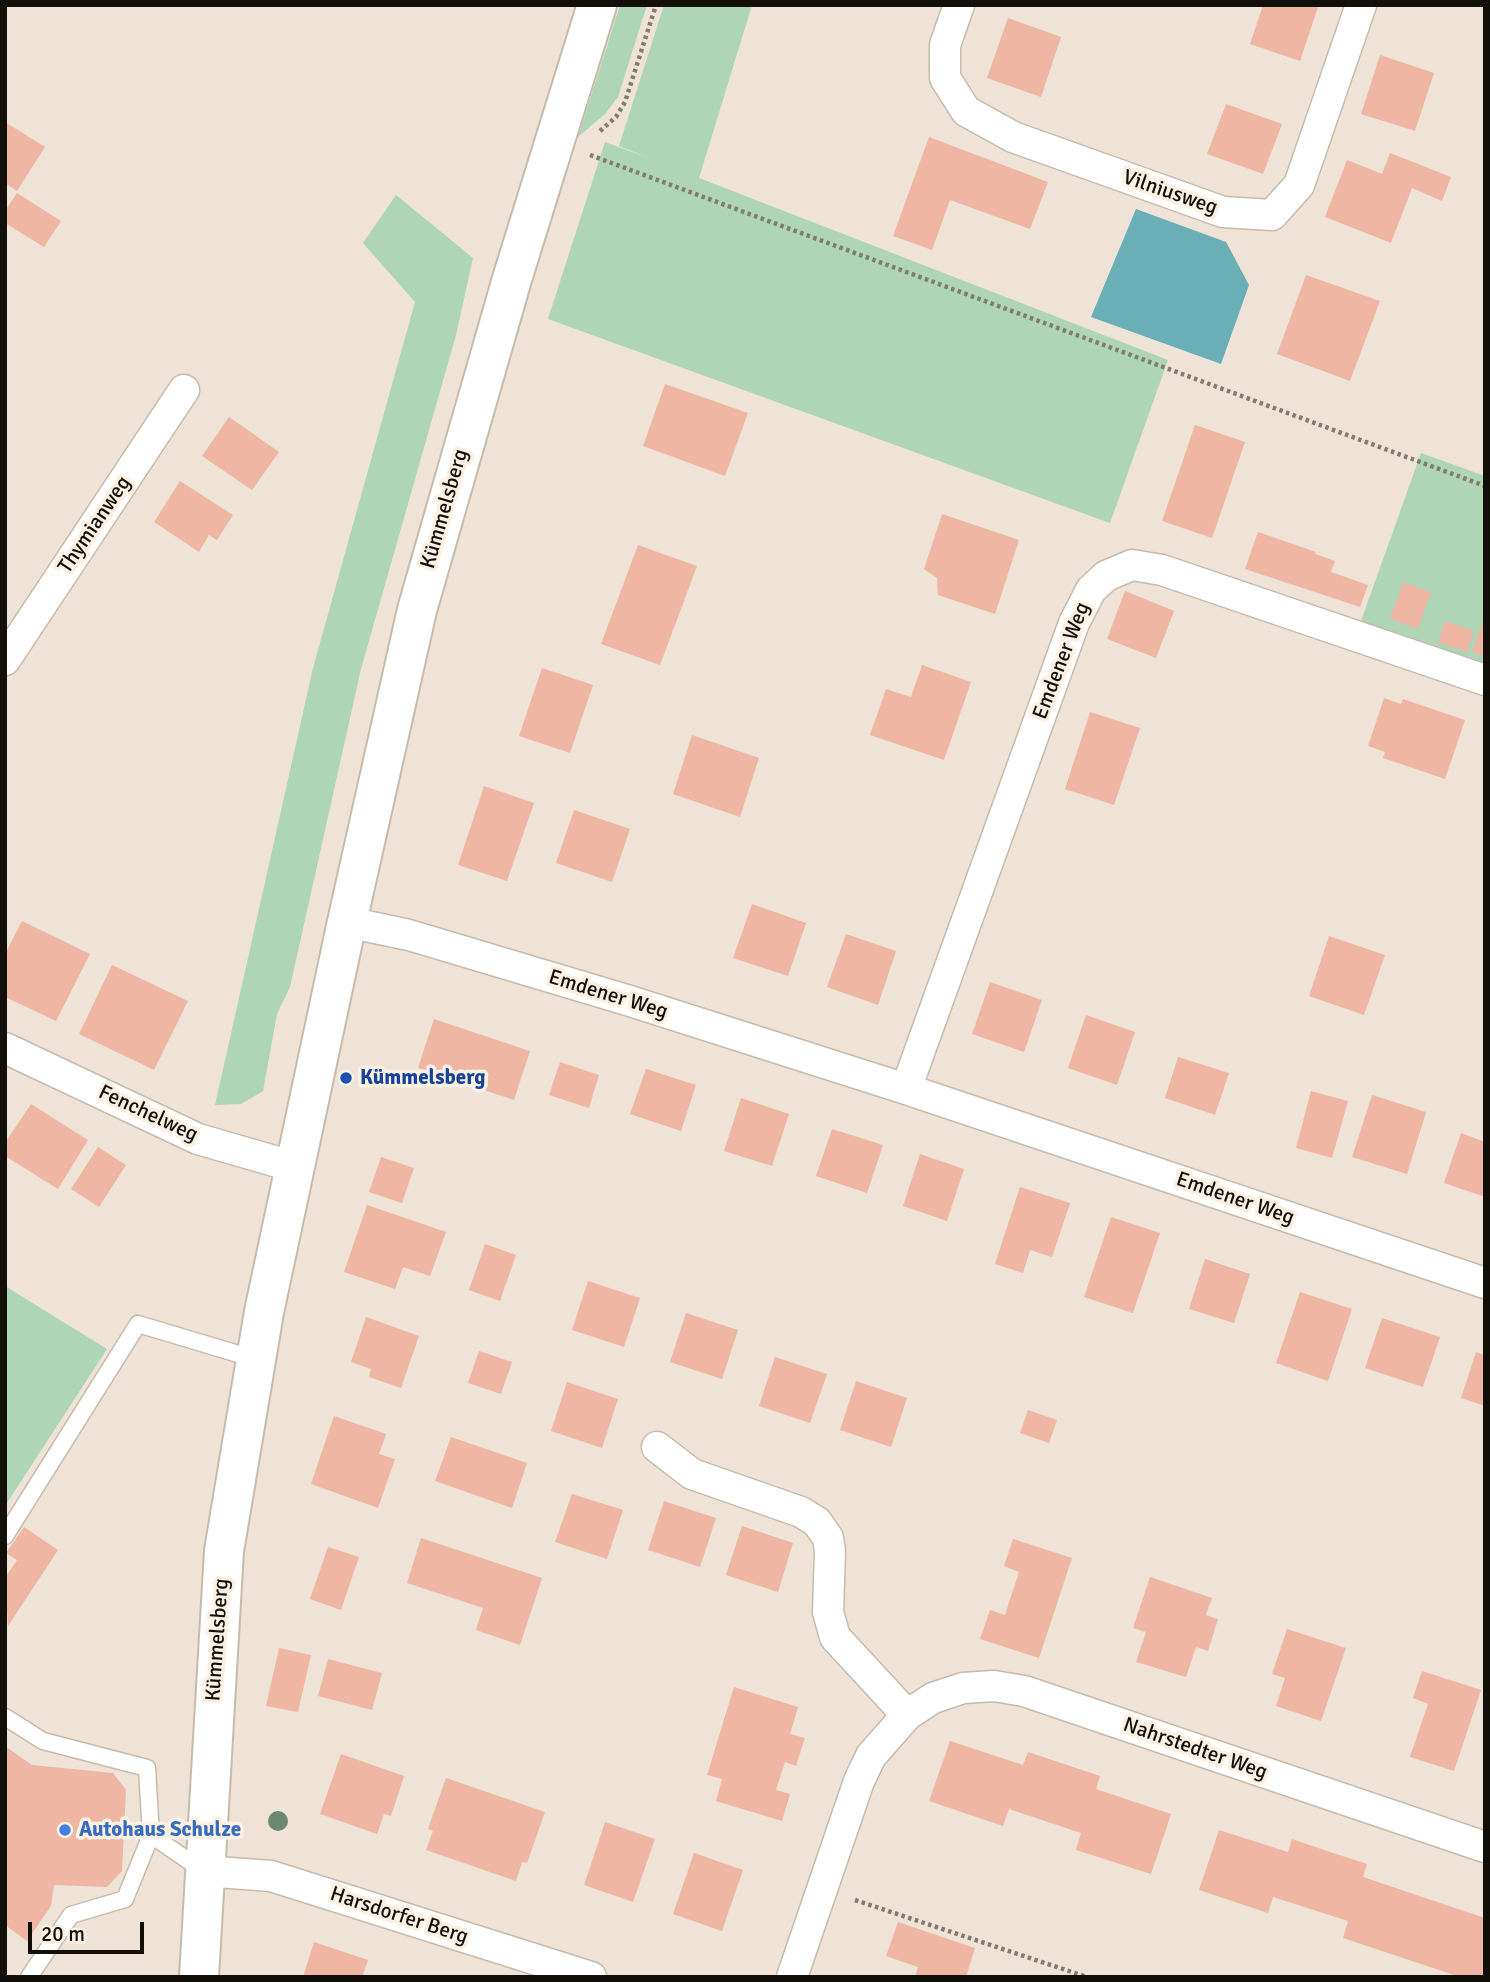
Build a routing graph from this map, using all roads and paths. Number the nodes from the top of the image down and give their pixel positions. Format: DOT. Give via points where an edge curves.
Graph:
graph roads {
  1 [pos="597,5"];
  2 [pos="656,5"];
  3 [pos="959,5"];
  4 [pos="1361,5"];
  5 [pos="593,138"];
  6 [pos="588,146"];
  7 [pos="586,153"];
  8 [pos="595,157"];
  9 [pos="184,390"];
  10 [pos="1485,486"];
  11 [pos="5,660"];
  12 [pos="1485,680"];
  13 [pos="347,922"];
  14 [pos="5,1048"];
  15 [pos="906,1088"];
  16 [pos="295,1167"];
  17 [pos="1485,1283"];
  18 [pos="255,1359"];
  19 [pos="657,1447"];
  20 [pos="5,1536"];
  21 [pos="907,1715"];
  22 [pos="5,1717"];
  23 [pos="151,1835"];
  24 [pos="1485,1847"];
  25 [pos="204,1871"];
  26 [pos="821,1890"];
  27 [pos="29,1977"];
  28 [pos="199,1977"];
  29 [pos="591,1977"];
  30 [pos="792,1977"];
  31 [pos="1087,1977"];
  1 -- 13 [label="main road, Kümmelsberg" via="417,610"];
  2 -- 5 [label="path" via="625,102"];
  3 -- 4 [label="street, Vilniusweg" via="945,45 945,78 966,111 1013,137 1223,212 1272,215 1299,185"];
  6 -- 7 [label="path"];
  8 -- 10 [label="path"];
  9 -- 11 [label="street, Thymianweg"];
  12 -- 15 [label="street, Emdener Weg" via="1162,570 1132,565 1105,576 1086,598 1074,623"];
  13 -- 15 [label="street, Emdener Weg" via="409,935"];
  13 -- 16 [label="main road, Kümmelsberg"];
  14 -- 16 [label="street, Fenchelweg" via="198,1139"];
  15 -- 17 [label="street, Emdener Weg"];
  16 -- 18 [label="main road, Kümmelsberg"];
  18 -- 20 [label="lane" via="138,1324"];
  18 -- 25 [label="main road, Kümmelsberg" via="224,1551"];
  19 -- 21 [label="street" via="692,1474 801,1512 817,1522 828,1538 828,1612 835,1637"];
  21 -- 24 [label="street, Nahrstedter Weg" via="933,1698 963,1688 994,1686 1024,1691"];
  21 -- 26 [label="street, Nahrstedter Weg" via="866,1765"];
  22 -- 23 [label="lane" via="43,1741 147,1768"];
  23 -- 25 [label="lane"];
  23 -- 27 [label="lane" via="125,1899 71,1915"];
  25 -- 28 [label="main road, Kümmelsberg"];
  25 -- 29 [label="street, Harsdorfer Berg" via="271,1876"];
  26 -- 30 [label="street, Nahrstedter Weg"];
  26 -- 31 [label="path"];
}
